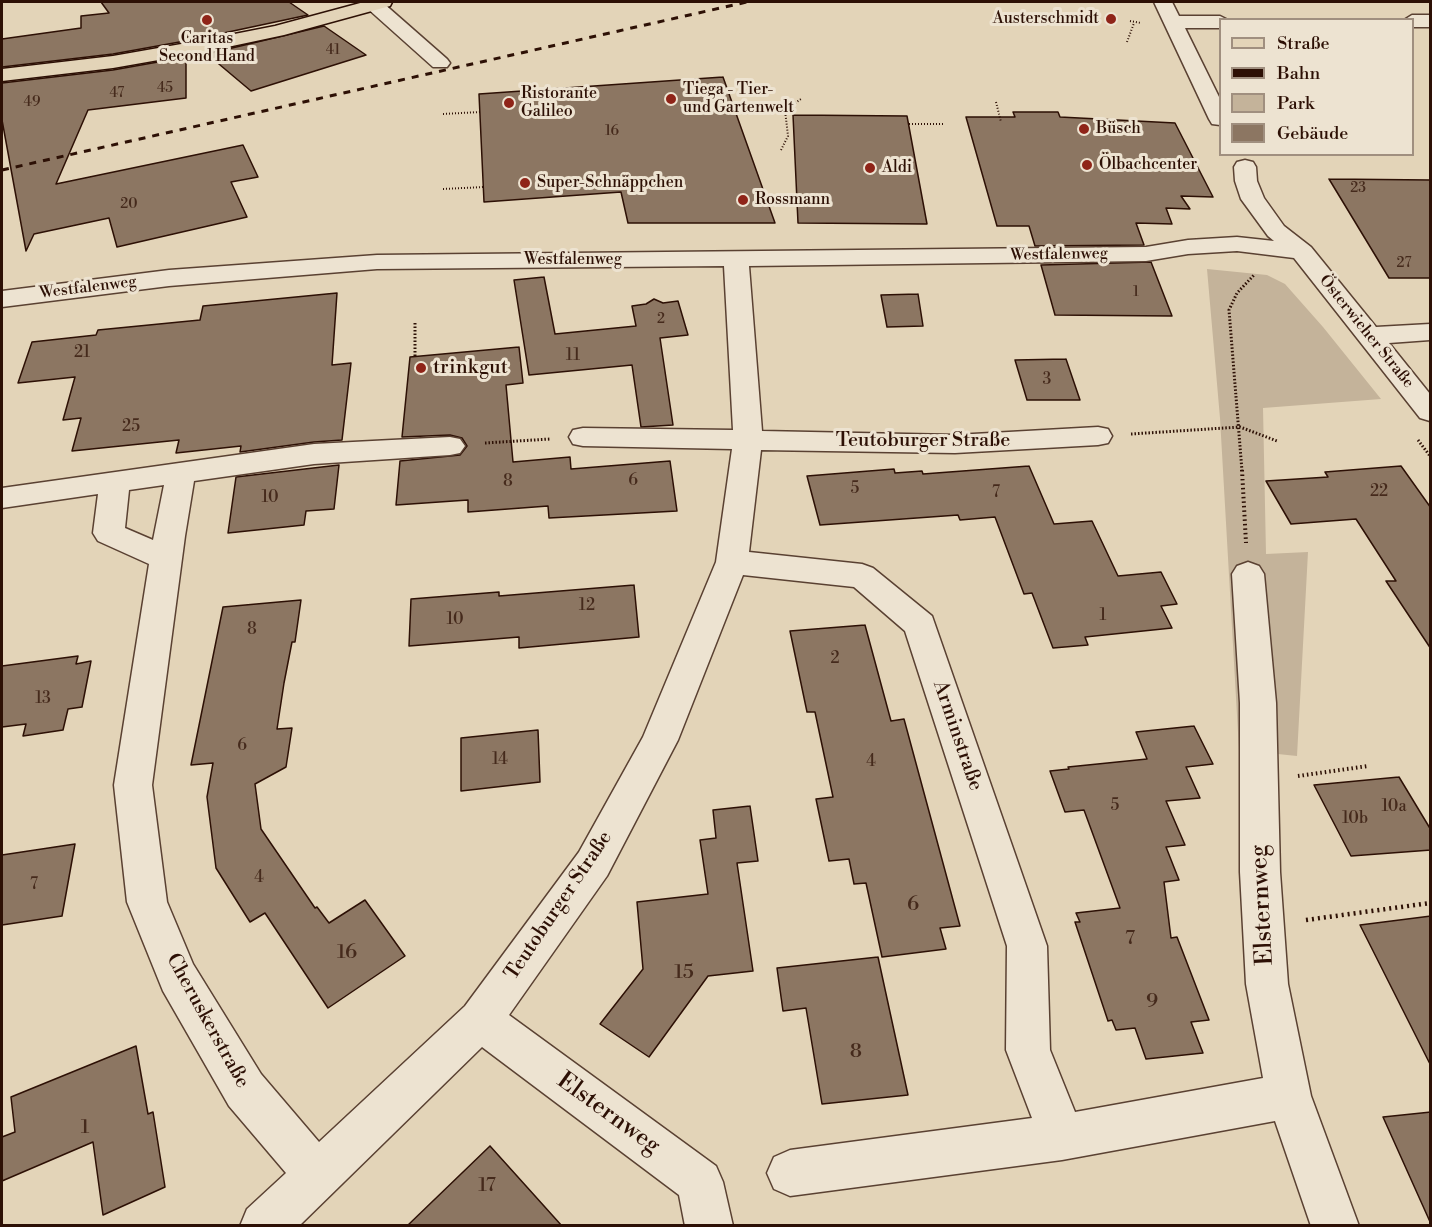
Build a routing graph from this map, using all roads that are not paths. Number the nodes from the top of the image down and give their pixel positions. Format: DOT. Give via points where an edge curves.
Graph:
graph roads {
  1 [pos="1163,2"];
  2 [pos="379,3"];
  3 [pos="1173,22"];
  4 [pos="1219,22"];
  5 [pos="440,63"];
  6 [pos="2,75"];
  7 [pos="1219,114"];
  8 [pos="1241,161"];
  9 [pos="1302,252"];
  10 [pos="736,259"];
  11 [pos="2,299"];
  12 [pos="1431,332"];
  13 [pos="1367,336"];
  14 [pos="1431,412"];
  15 [pos="1098,436"];
  16 [pos="583,437"];
  17 [pos="748,440"];
  18 [pos="450,446"];
  19 [pos="181,473"];
  20 [pos="115,481"];
  21 [pos="2,498"];
  22 [pos="166,559"];
  23 [pos="732,562"];
  24 [pos="1248,574"];
  25 [pos="480,1020"];
  26 [pos="1289,1096"];
  27 [pos="1062,1137"];
  28 [pos="790,1173"];
  29 [pos="318,1175"];
  30 [pos="264,1226"];
  31 [pos="710,1226"];
  32 [pos="1335,1226"];
  1 -- 3 [label="street"];
  2 -- 5 [label="street"];
  2 -- 6 [label="main road" via="204,46"];
  3 -- 4 [label="street"];
  3 -- 7 [label="street"];
  8 -- 9 [label="street, Österwieher Straße" via="1253,199 1276,231"];
  9 -- 10 [label="street, Westfalenweg" via="1222,260 1146,254"];
  9 -- 13 [label="street, Österwieher Straße"];
  10 -- 11 [label="street, Westfalenweg" via="377,262 169,278"];
  10 -- 17 [label="street, Teutoburger Straße"];
  12 -- 13 [label="street"];
  13 -- 14 [label="street, Österwieher Straße"];
  15 -- 17 [label="street, Teutoburger Straße" via="955,444"];
  16 -- 17 [label="street"];
  17 -- 23 [label="street, Teutoburger Straße"];
  18 -- 19 [label="street" via="314,454"];
  19 -- 20 [label="street"];
  19 -- 22 [label="street, Cheruskerstraße"];
  20 -- 21 [label="street"];
  20 -- 22 [label="street" via="109,533"];
  22 -- 29 [label="street, Cheruskerstraße" via="133,784 147,902 178,977 245,1090"];
  23 -- 25 [label="street, Teutoburger Straße" via="660,740 598,853"];
  23 -- 27 [label="street, Arminstraße" via="862,576 920,625 1028,946 1028,1050"];
  24 -- 26 [label="street, Elsternweg" via="1258,704 1267,984"];
  25 -- 29 [label="street, Teutoburger Straße"];
  25 -- 31 [label="street, Elsternweg" via="700,1182"];
  26 -- 27 [label="street"];
  26 -- 32 [label="street, Elsternweg"];
  27 -- 28 [label="street"];
  29 -- 30 [label="street, Teutoburger Straße"];
}
